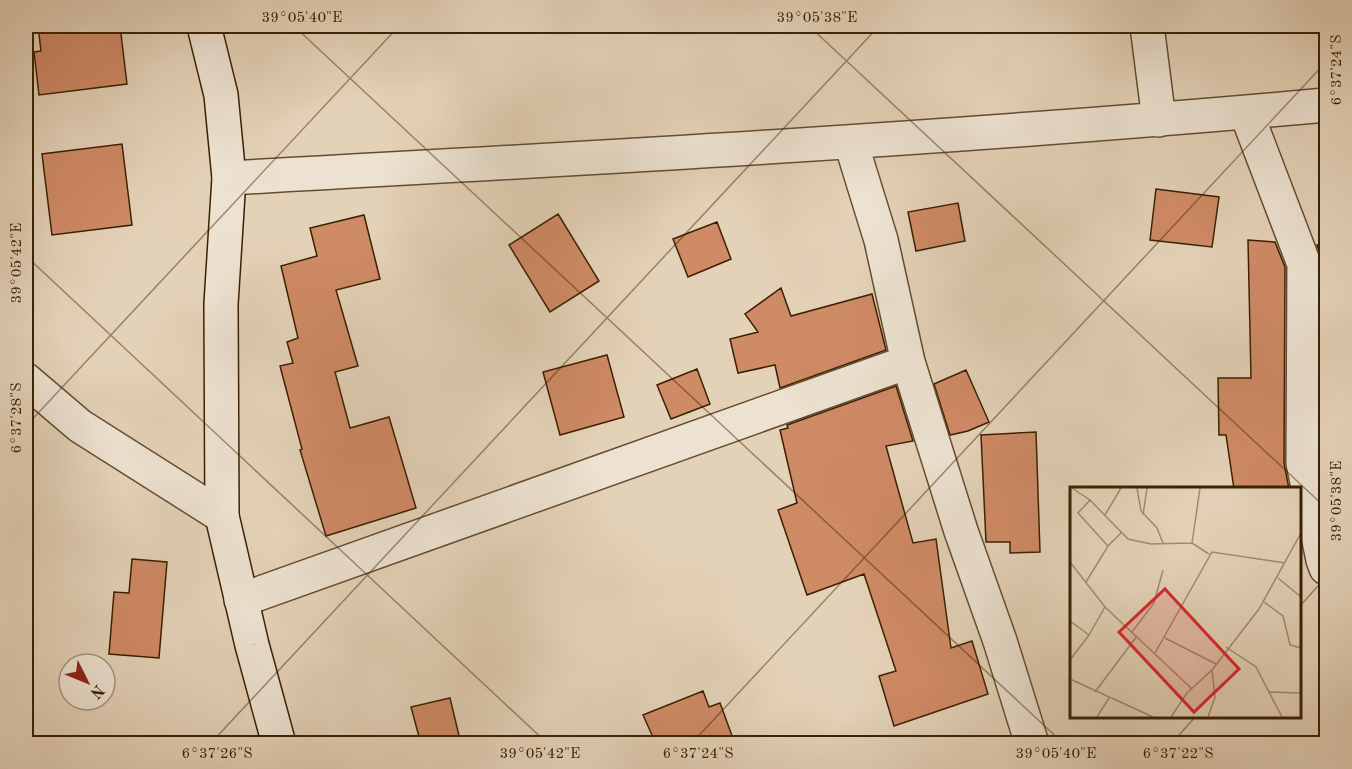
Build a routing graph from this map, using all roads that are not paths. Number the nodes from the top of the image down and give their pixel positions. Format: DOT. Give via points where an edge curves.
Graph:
graph roads {
  1 [pos="204,26"];
  2 [pos="1147,26"];
  3 [pos="1326,105"];
  4 [pos="1246,112"];
  5 [pos="1159,120"];
  6 [pos="851,143"];
  7 [pos="229,178"];
  8 [pos="908,362"];
  9 [pos="26,380"];
  10 [pos="222,516"];
  11 [pos="1326,568"];
  12 [pos="241,600"];
  13 [pos="279,744"];
  14 [pos="1032,744"];
  1 -- 7 [label="street" via="221,95"];
  2 -- 5 [label="street"];
  3 -- 4 [label="street"];
  4 -- 5 [label="street"];
  4 -- 11 [label="street" via="1304,264 1304,463"];
  5 -- 6 [label="street"];
  6 -- 7 [label="street"];
  6 -- 8 [label="street" via="881,240"];
  7 -- 10 [label="street" via="221,304"];
  8 -- 12 [label="street"];
  8 -- 14 [label="street"];
  9 -- 10 [label="street" via="80,426"];
  10 -- 12 [label="street"];
  12 -- 13 [label="street"];
}
